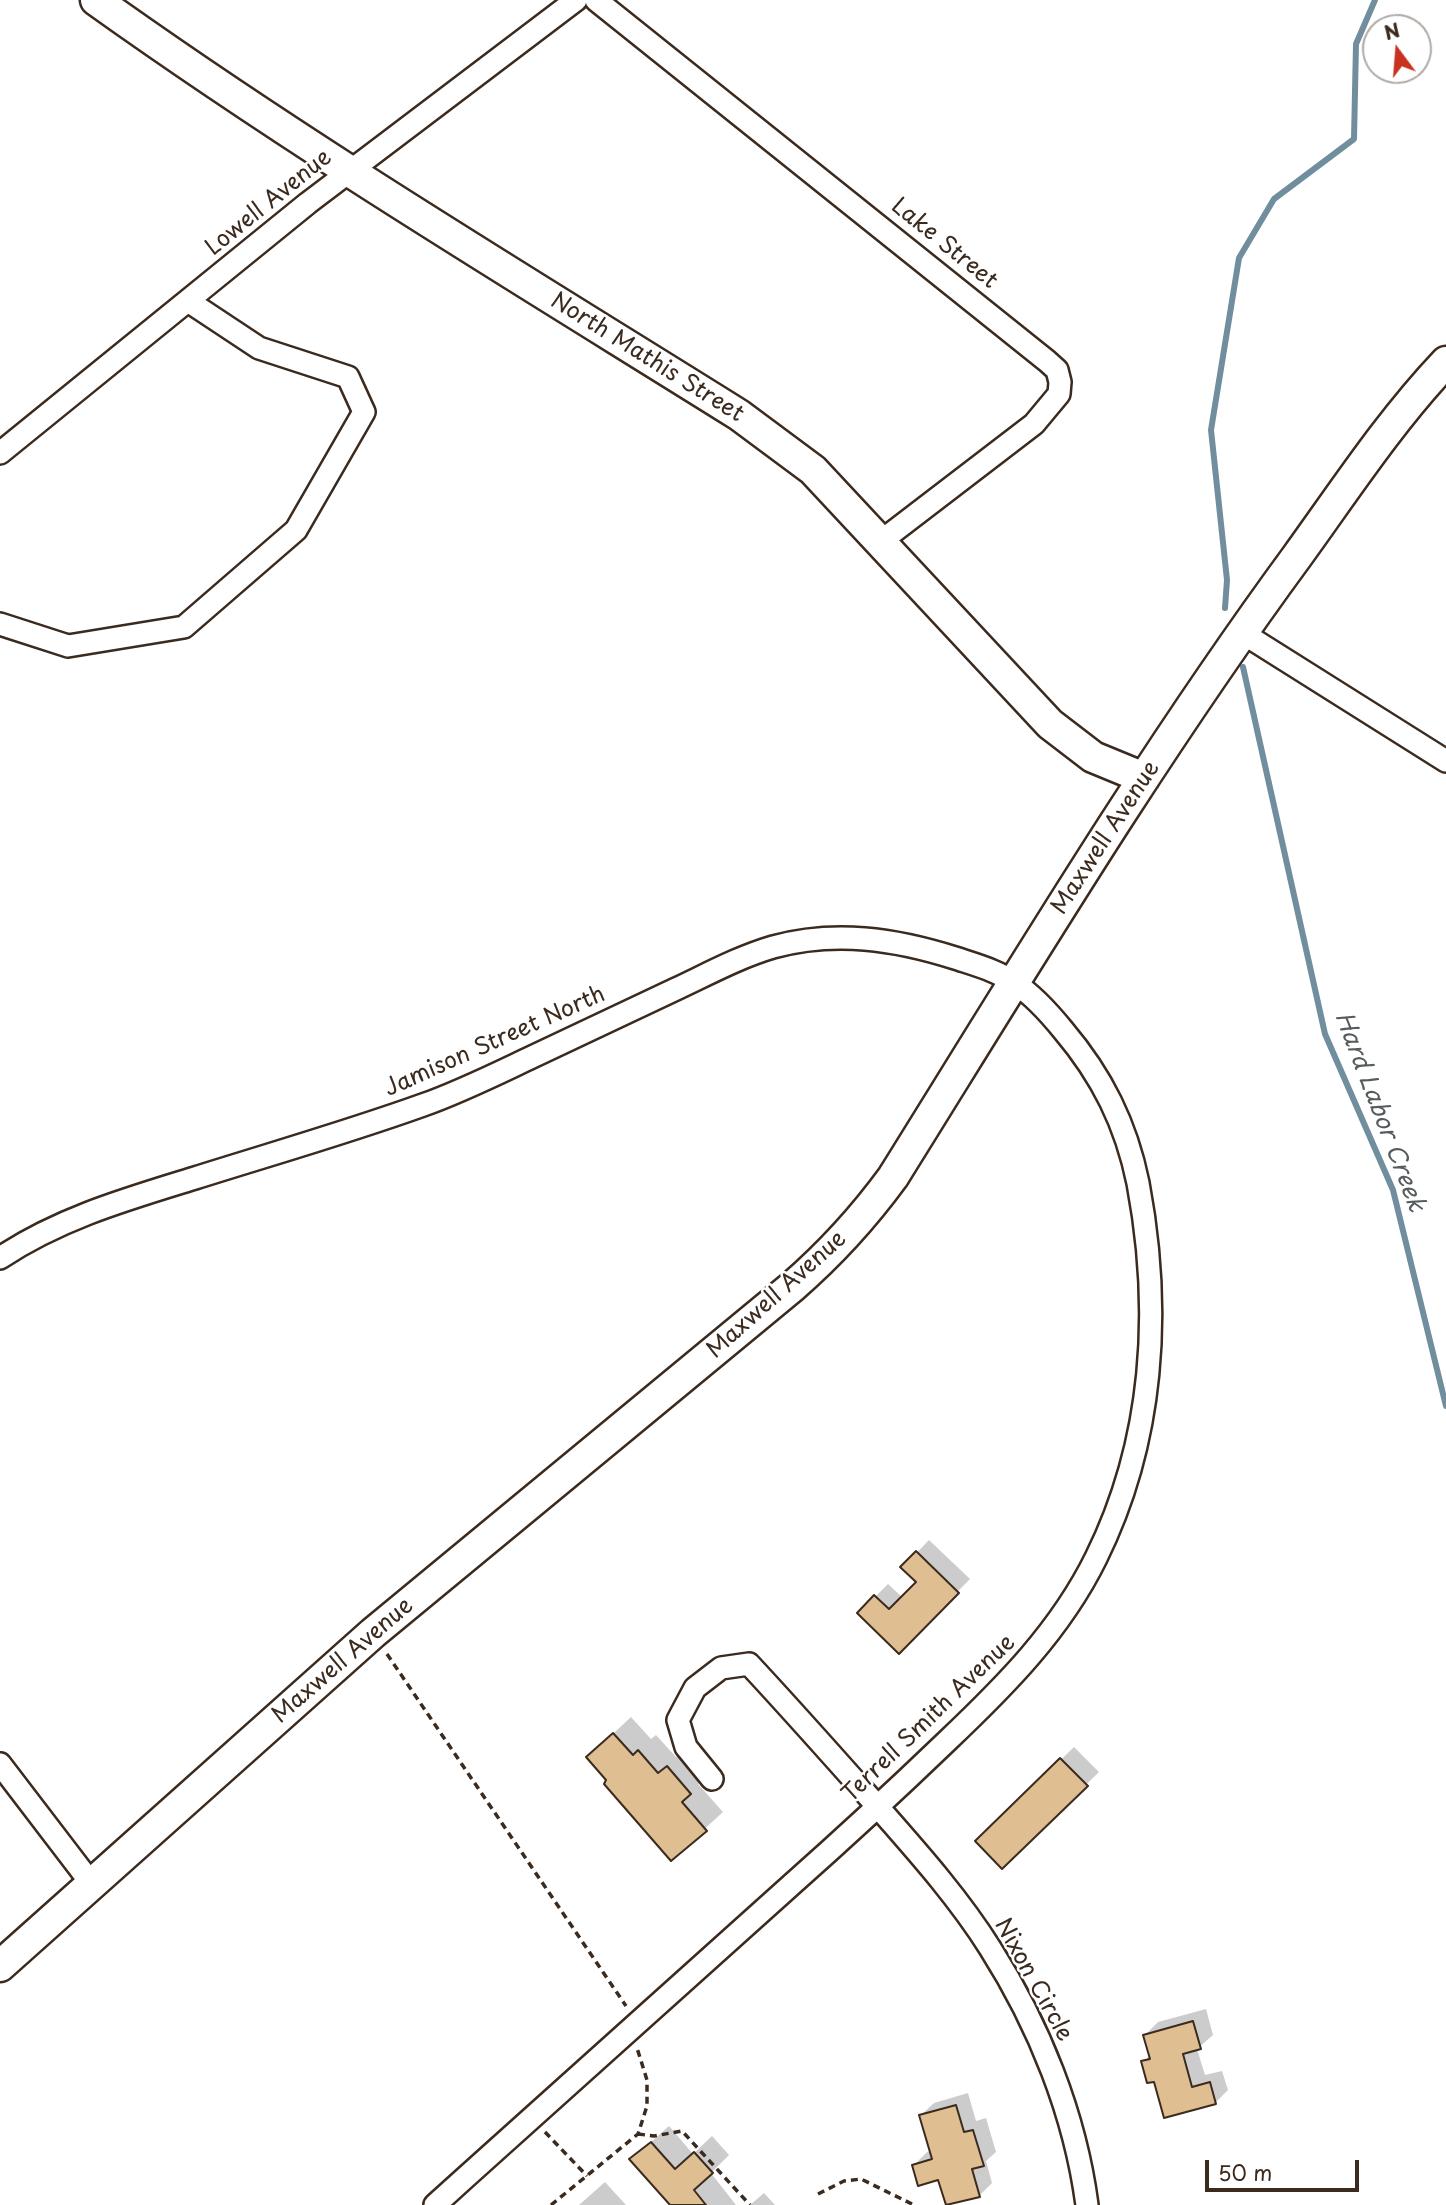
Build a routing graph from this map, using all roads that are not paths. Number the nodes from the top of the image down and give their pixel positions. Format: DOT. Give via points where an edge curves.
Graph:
graph roads {
  1 [pos="96,0"];
  2 [pos="576,0"];
  3 [pos="596,0"];
  4 [pos="350,172"];
  5 [pos="188,301"];
  6 [pos="1446,362"];
  7 [pos="0,453"];
  8 [pos="880,542"];
  9 [pos="0,624"];
  10 [pos="1241,632"];
  11 [pos="1446,761"];
  12 [pos="1144,778"];
  13 [pos="1014,982"];
  14 [pos="0,1258"];
  15 [pos="0,1764"];
  16 [pos="712,1779"];
  17 [pos="878,1807"];
  18 [pos="92,1883"];
  19 [pos="0,1966"];
  20 [pos="435,2205"];
  21 [pos="1087,2205"];
  1 -- 4 [label="main road, North Mathis Street"];
  2 -- 4 [label="street, Lowell Avenue"];
  3 -- 8 [label="street, Lake Street" via="1057,370 1059,394 1034,424"];
  4 -- 5 [label="street, Lowell Avenue"];
  4 -- 8 [label="main road, North Mathis Street" via="739,415 813,470"];
  5 -- 7 [label="street, Lowell Avenue"];
  5 -- 9 [label="street" via="260,348 348,377 364,412 296,530 184,627 68,646"];
  6 -- 10 [label="main road, Maxwell Avenue" via="1406,408"];
  8 -- 12 [label="main road, North Mathis Street" via="1050,724 1093,757"];
  10 -- 11 [label="street"];
  10 -- 12 [label="main road, Maxwell Avenue"];
  12 -- 13 [label="main road, Maxwell Avenue"];
  13 -- 14 [label="street, Jamison Street North" via="938,953 873,939 838,937 779,946 750,954 430,1103 109,1204 45,1231"];
  13 -- 17 [label="street, Terrell Smith Avenue" via="1050,1014 1093,1068 1128,1141 1143,1210 1150,1279 1152,1341 1145,1407 1116,1514 1064,1613 1009,1682"];
  13 -- 18 [label="main road, Maxwell Avenue" via="893,1177 824,1258 373,1633"];
  15 -- 18 [label="street"];
  16 -- 17 [label="street, Nixon Circle" via="686,1747 678,1720 695,1688 722,1668 749,1664"];
  17 -- 20 [label="street, Terrell Smith Avenue"];
  17 -- 21 [label="street, Nixon Circle" via="990,1948 1026,2011 1057,2082 1078,2152"];
  18 -- 19 [label="main road, Maxwell Avenue"];
}
